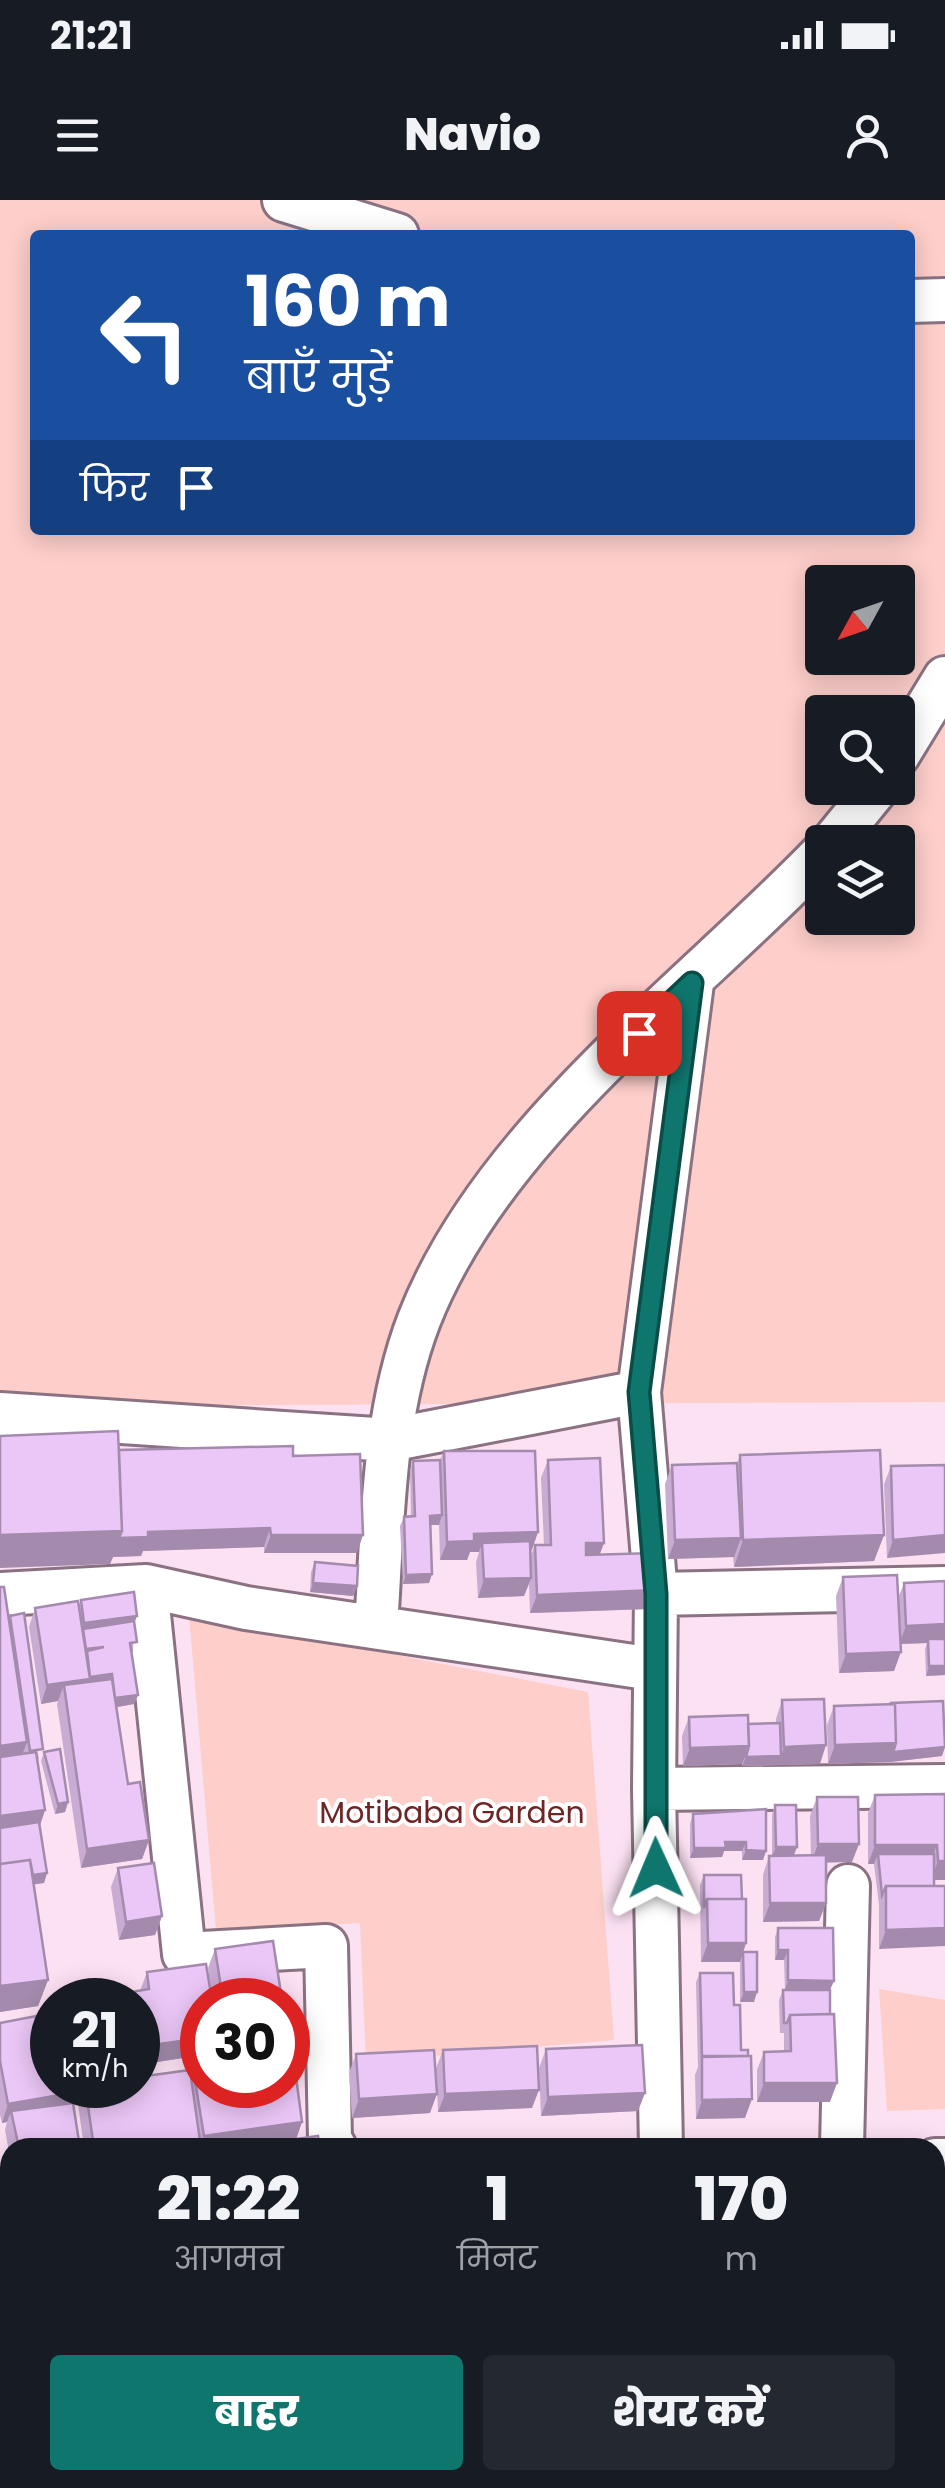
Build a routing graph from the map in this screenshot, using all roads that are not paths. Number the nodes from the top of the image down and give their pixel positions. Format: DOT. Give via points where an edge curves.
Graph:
graph roads {
  1 [pos="284,200"];
  2 [pos="381,230"];
  3 [pos="945,300"];
  4 [pos="915,301"];
  5 [pos="945,678"];
  6 [pos="915,727"];
  7 [pos="863,805"];
  8 [pos="847,825"];
  9 [pos="805,871"];
  10 [pos="692,983"];
  11 [pos="639,1392"];
  12 [pos="0,1414"];
  13 [pos="390,1440"];
  14 [pos="146,1586"];
  15 [pos="945,1588"];
  16 [pos="0,1594"];
  17 [pos="656,1594"];
  18 [pos="376,1626"];
  19 [pos="653,1669"];
  20 [pos="945,1786"];
  21 [pos="654,1789"];
  22 [pos="848,1886"];
  23 [pos="330,2138"];
  24 [pos="661,2138"];
  25 [pos="842,2138"];
  1 -- 2 [label="street"];
  3 -- 4 [label="street"];
  5 -- 6 [label="street"];
  7 -- 8 [label="street"];
  9 -- 10 [label="street"];
  10 -- 11 [label="street"];
  10 -- 13 [label="street" via="559,1110 458,1242 419,1318"];
  11 -- 13 [label="street"];
  11 -- 17 [label="street"];
  12 -- 13 [label="street"];
  13 -- 18 [label="street"];
  14 -- 16 [label="street"];
  14 -- 18 [label="street"];
  14 -- 23 [label="street" via="184,1954 326,1946"];
  15 -- 17 [label="street"];
  17 -- 19 [label="street"];
  18 -- 19 [label="street"];
  19 -- 21 [label="street"];
  20 -- 21 [label="street"];
  21 -- 24 [label="street"];
  22 -- 25 [label="street"];
}
